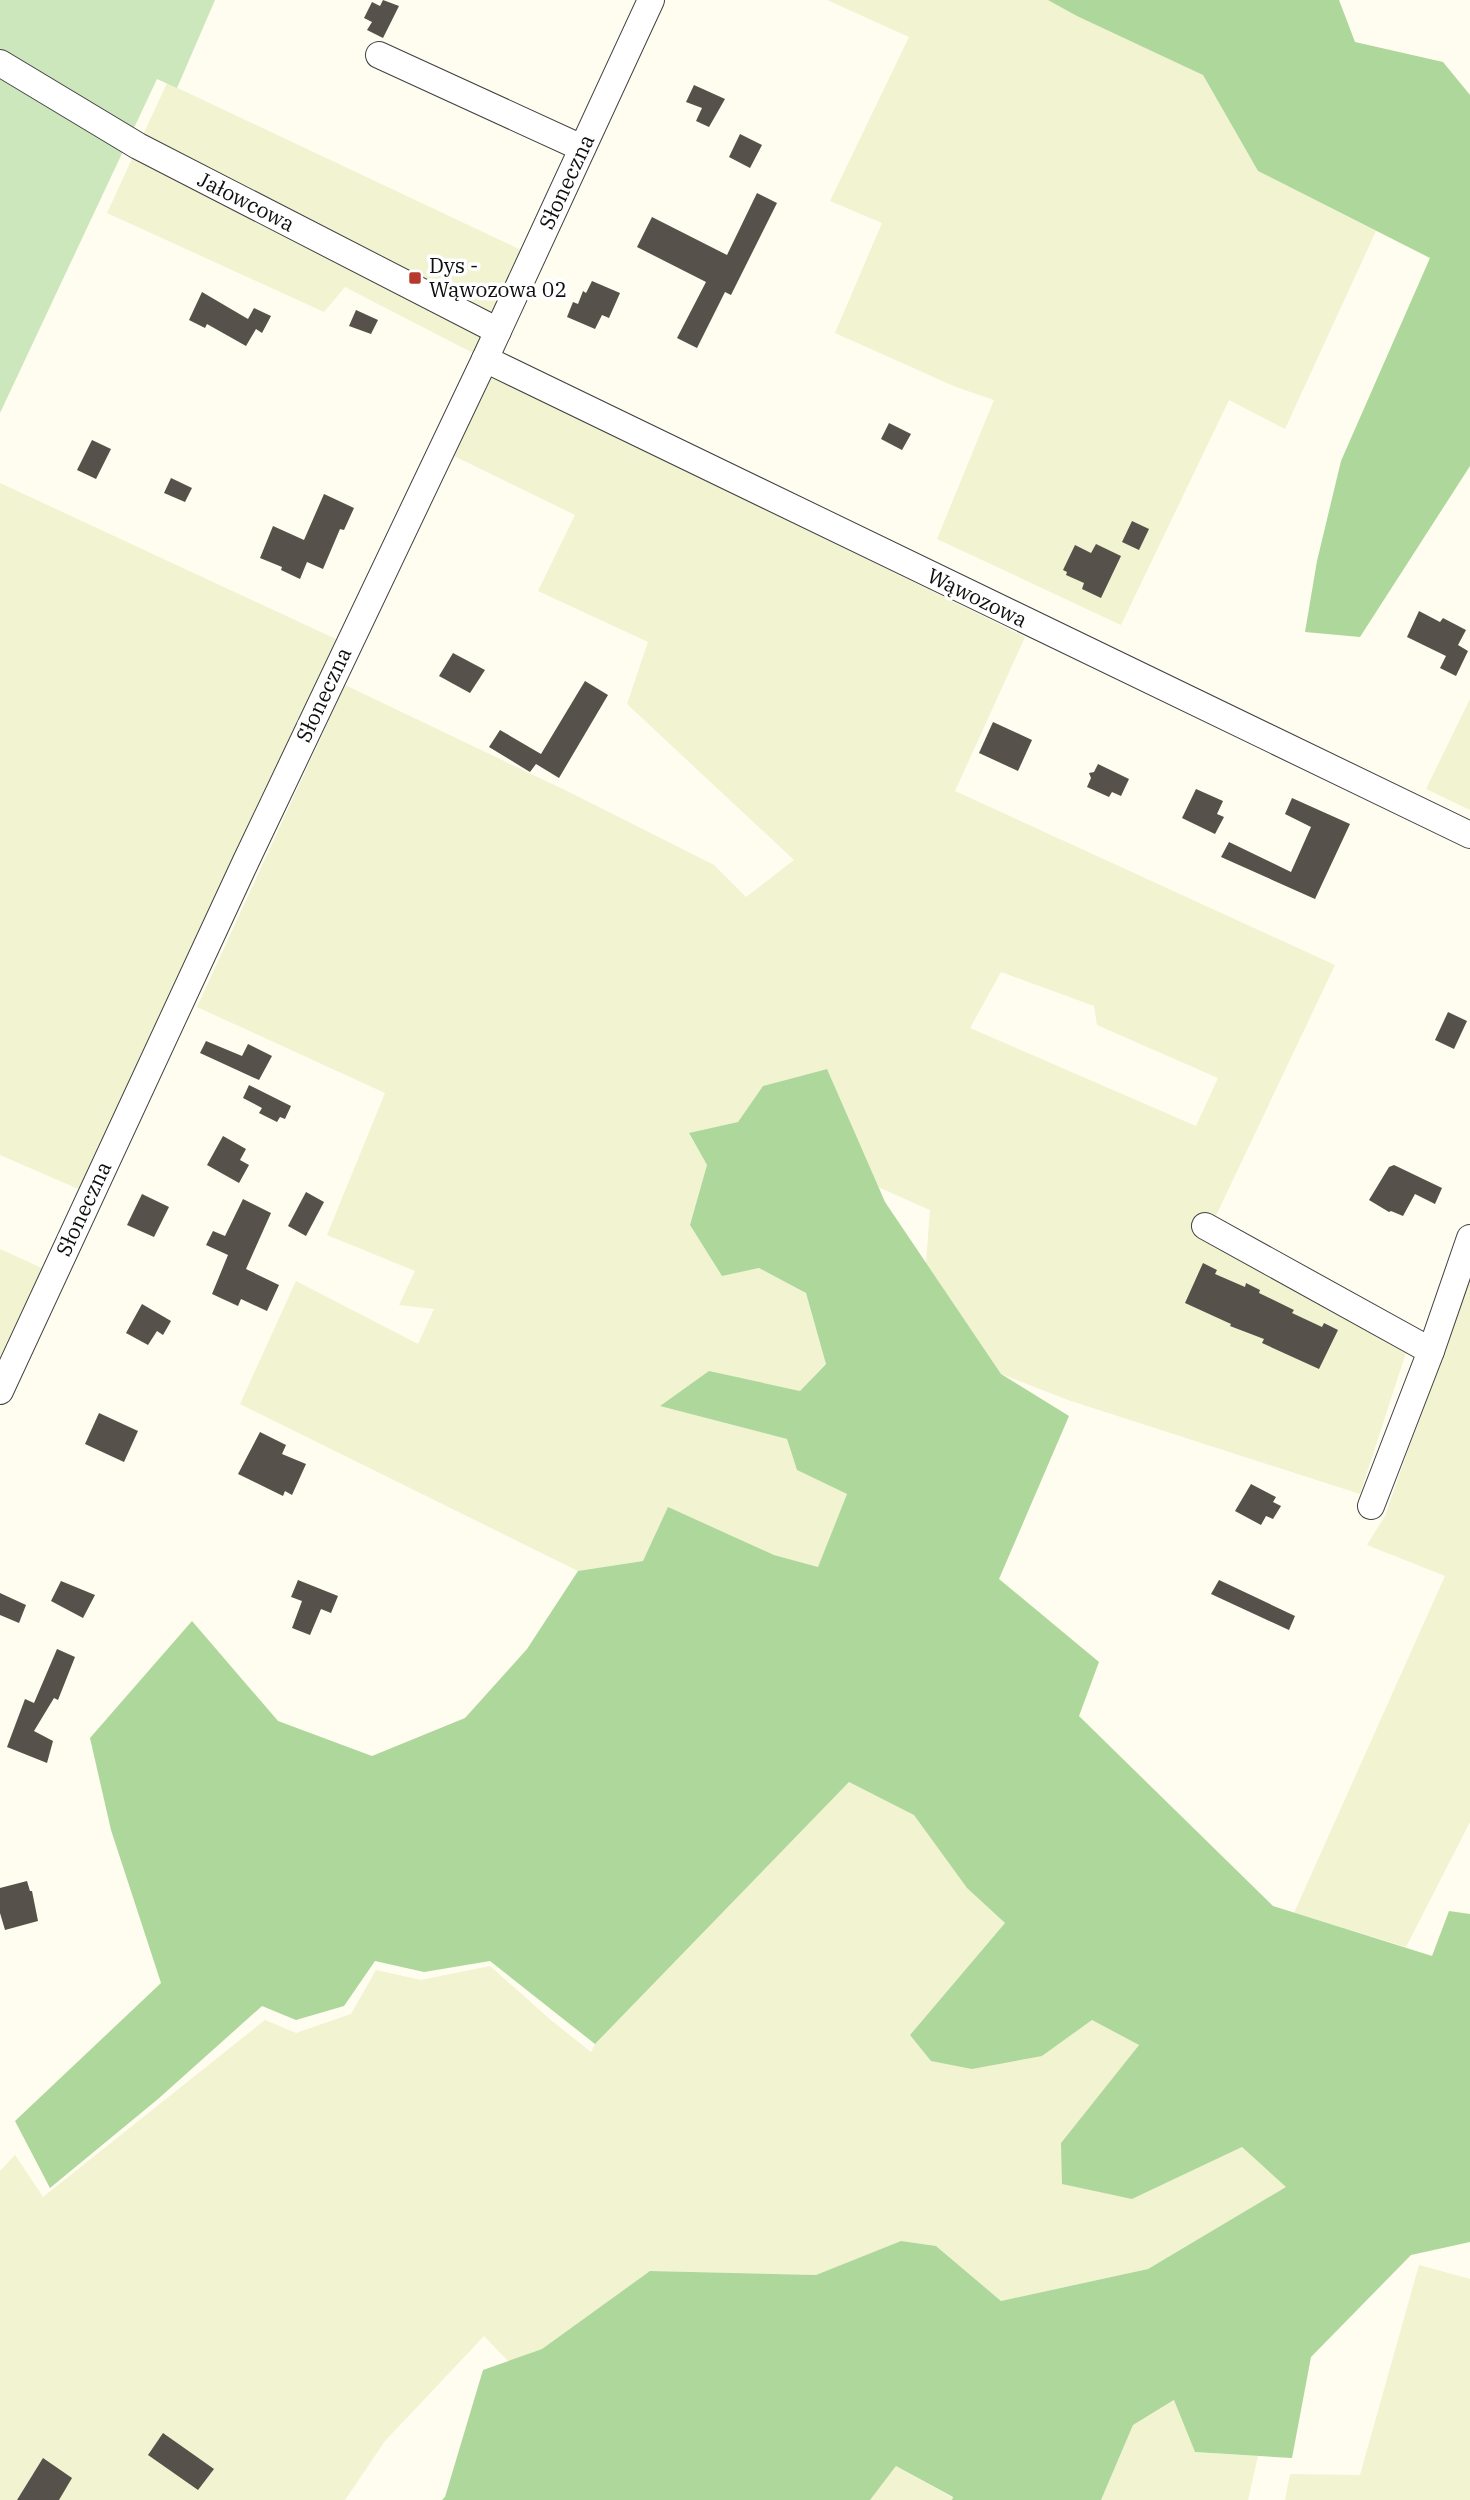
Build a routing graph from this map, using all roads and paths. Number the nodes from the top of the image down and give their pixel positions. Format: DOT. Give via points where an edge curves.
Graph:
graph roads {
  1 [pos="651,0"];
  2 [pos="379,55"];
  3 [pos="0,63"];
  4 [pos="582,148"];
  5 [pos="498,331"];
  6 [pos="485,359"];
  7 [pos="1470,835"];
  8 [pos="1205,1226"];
  9 [pos="1470,1238"];
  10 [pos="1431,1351"];
  11 [pos="0,1391"];
  12 [pos="1371,1506"];
  1 -- 4 [label="street, Słoneczna"];
  2 -- 4 [label="street"];
  3 -- 5 [label="street, Jałowcowa" via="138,146"];
  4 -- 5 [label="street, Słoneczna"];
  5 -- 6 [label="street, Słoneczna"];
  6 -- 7 [label="street, Wąwozowa"];
  6 -- 11 [label="street, Słoneczna"];
  8 -- 10 [label="street"];
  9 -- 10 [label="street"];
  10 -- 12 [label="street"];
}
